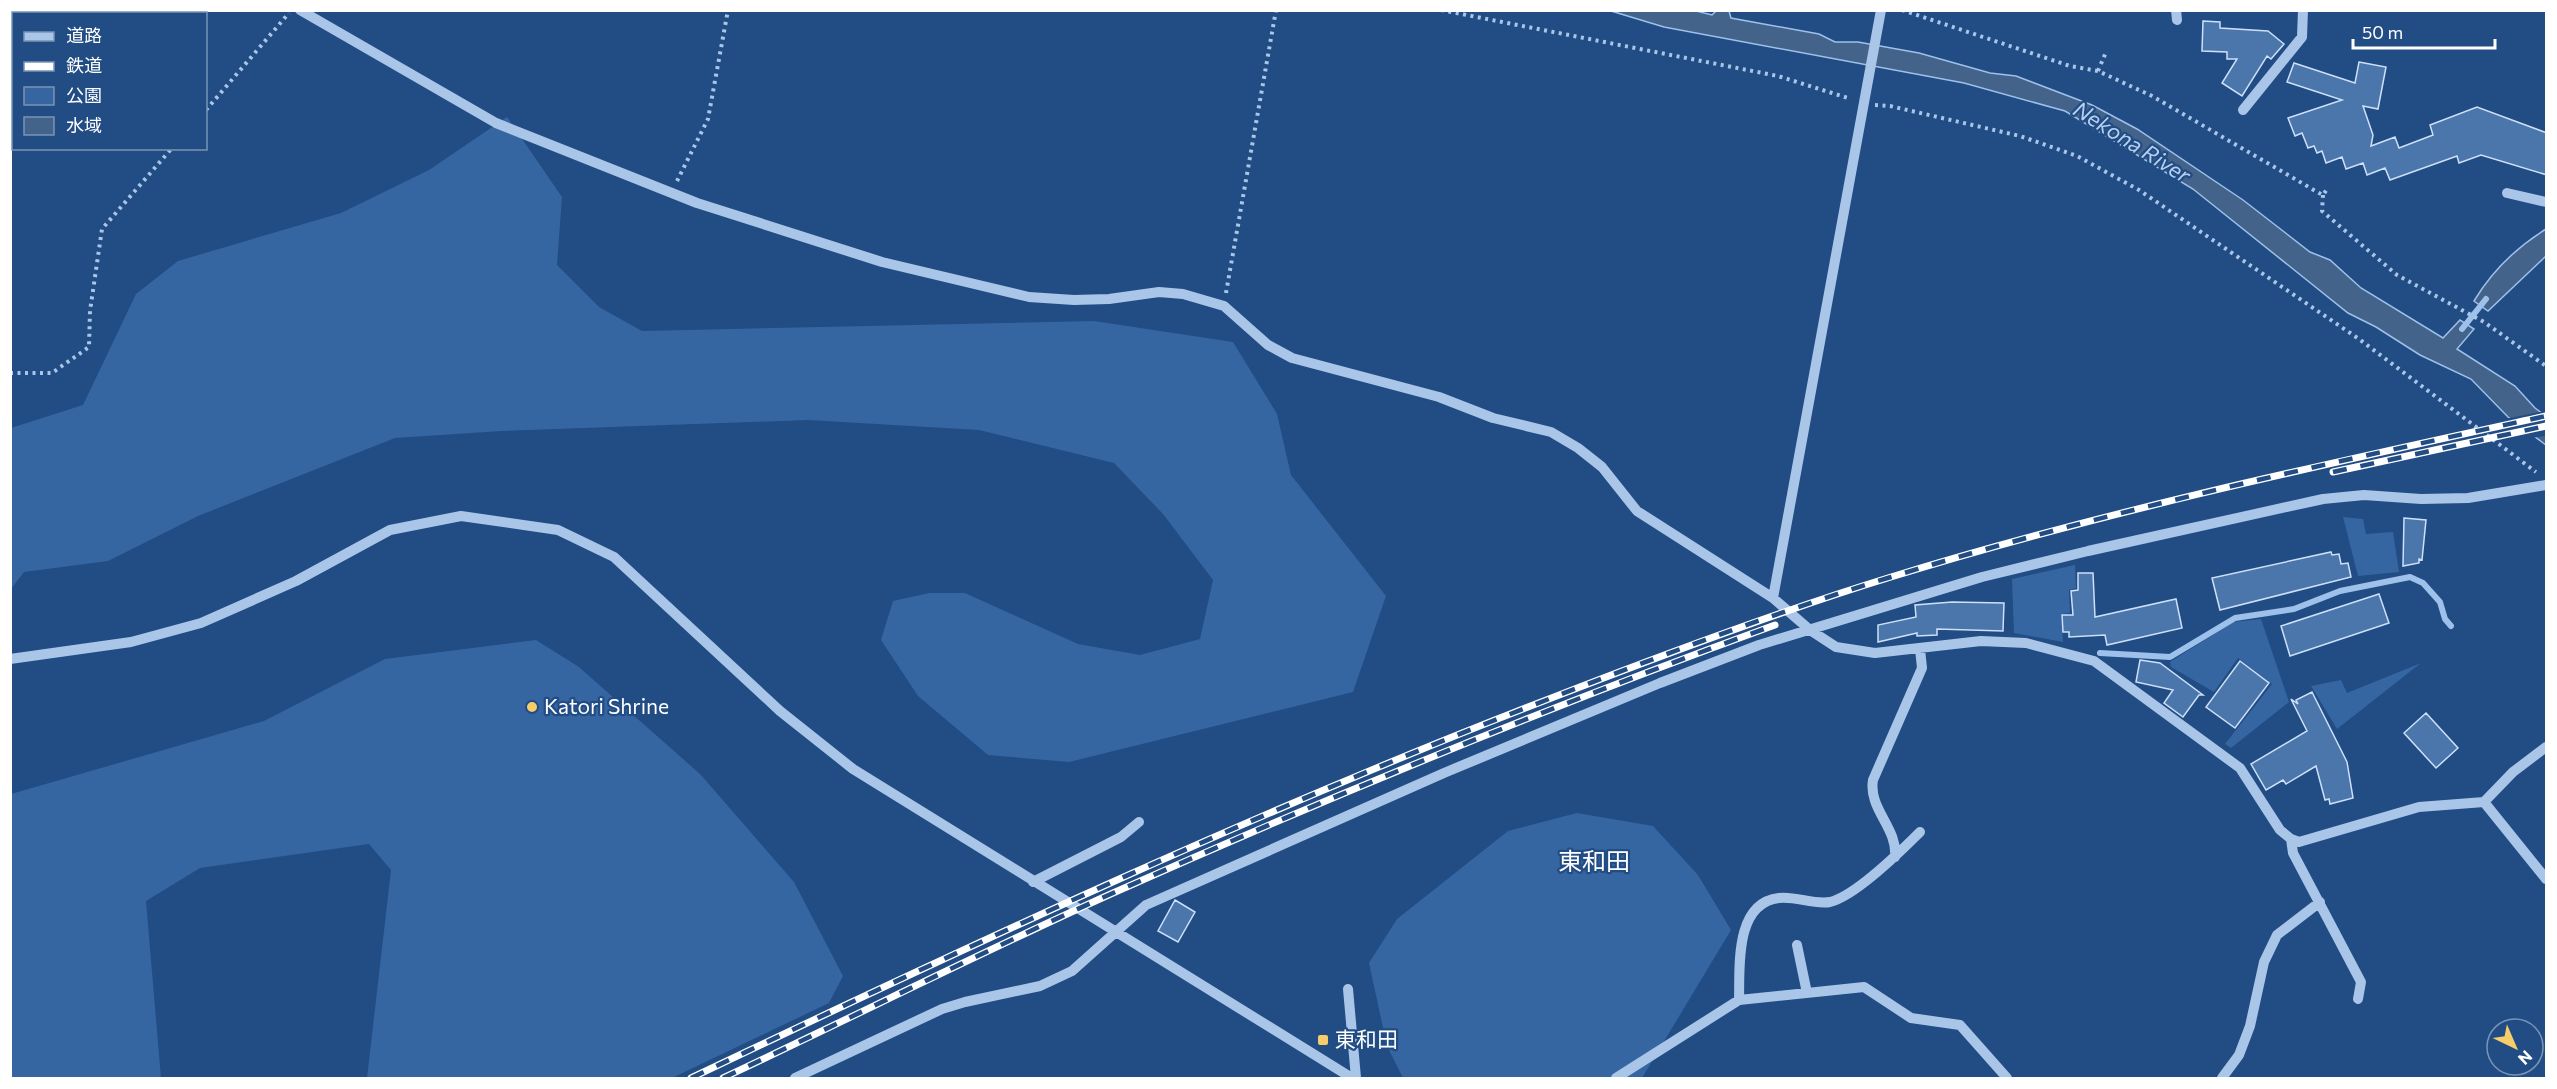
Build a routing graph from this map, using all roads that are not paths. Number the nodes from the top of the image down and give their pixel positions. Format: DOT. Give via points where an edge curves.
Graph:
graph roads {
  1 [pos="300,10"];
  2 [pos="1881,10"];
  3 [pos="2292,10"];
  4 [pos="2303,11"];
  5 [pos="2243,110"];
  6 [pos="2507,193"];
  7 [pos="2547,202"];
  8 [pos="2543,486"];
  9 [pos="1773,598"];
  10 [pos="1810,630"];
  11 [pos="1920,649"];
  12 [pos="10,659"];
  13 [pos="2547,747"];
  14 [pos="2484,802"];
  15 [pos="1139,822"];
  16 [pos="1920,831"];
  17 [pos="2291,839"];
  18 [pos="1895,857"];
  19 [pos="2547,879"];
  20 [pos="1033,882"];
  21 [pos="2320,902"];
  22 [pos="1116,931"];
  23 [pos="1797,945"];
  24 [pos="1348,989"];
  25 [pos="1808,993"];
  26 [pos="2358,999"];
  27 [pos="1739,1000"];
  28 [pos="795,1078"];
  29 [pos="1354,1078"];
  30 [pos="1616,1078"];
  31 [pos="2007,1078"];
  32 [pos="2222,1078"];
  1 -- 9 [label="street" via="496,123 671,193 882,262 1029,297 1097,299 1159,292 1184,294 1224,306 1268,345 1292,358 1551,432 1602,467 1637,511"];
  2 -- 9 [label="street"];
  3 -- 4 [label="street"];
  4 -- 5 [label="street" via="2302,37"];
  6 -- 7 [label="street"];
  8 -- 10 [label="street" via="2468,498 2364,495 2323,499 2003,572"];
  9 -- 10 [label="street"];
  10 -- 11 [label="street" via="1836,647 1875,652"];
  10 -- 22 [label="street" via="1660,683 1444,773 1146,904"];
  11 -- 17 [label="street" via="1981,640 2026,643 2094,661 2240,768 2280,830"];
  11 -- 18 [label="street" via="1922,668 1871,792 1893,836"];
  12 -- 20 [label="street" via="131,642 201,623 296,581 390,530 461,516 558,530 614,556 780,711 852,769"];
  13 -- 14 [label="street" via="2513,772"];
  14 -- 17 [label="street" via="2419,807 2299,842"];
  14 -- 19 [label="street"];
  15 -- 20 [label="street" via="1121,837"];
  16 -- 18 [label="street"];
  17 -- 21 [label="street" via="2293,853"];
  18 -- 27 [label="street" via="1844,896 1829,902 1780,898 1756,911 1740,949"];
  20 -- 22 [label="street"];
  21 -- 26 [label="street" via="2361,982"];
  21 -- 32 [label="street" via="2277,935 2264,962 2250,1026 2239,1055"];
  22 -- 28 [label="street" via="1072,970 1040,986 942,1009"];
  22 -- 29 [label="street"];
  23 -- 25 [label="street"];
  24 -- 29 [label="street"];
  25 -- 27 [label="street"];
  25 -- 31 [label="street" via="1864,987 1911,1018 1960,1025"];
  27 -- 30 [label="street"];
}
